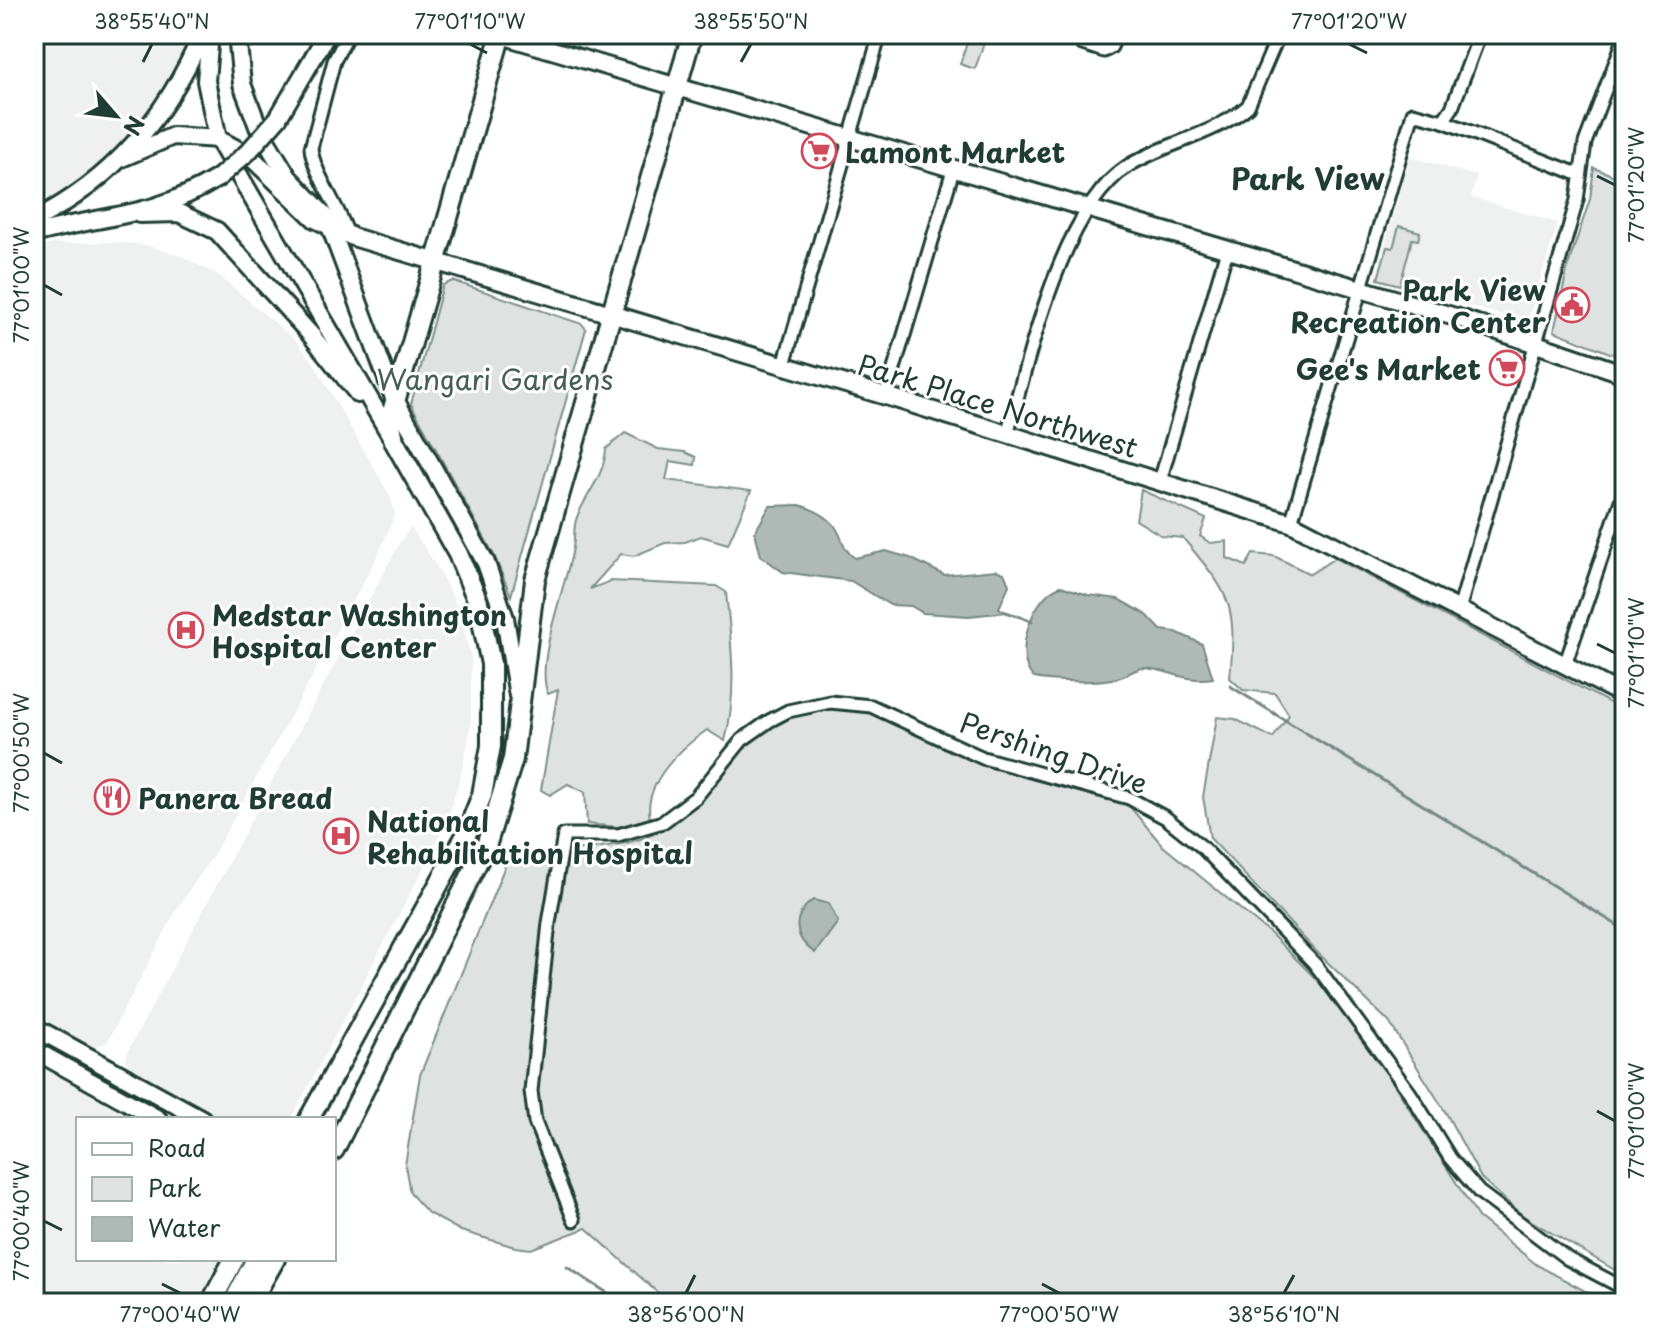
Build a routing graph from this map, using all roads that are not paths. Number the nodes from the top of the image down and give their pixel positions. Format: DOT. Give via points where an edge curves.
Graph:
graph roads {
  1 [pos="202,34"];
  2 [pos="210,34"];
  3 [pos="237,34"];
  4 [pos="327,34"];
  5 [pos="348,34"];
  6 [pos="500,34"];
  7 [pos="692,34"];
  8 [pos="880,34"];
  9 [pos="1075,34"];
  10 [pos="1117,34"];
  11 [pos="1279,34"];
  12 [pos="1480,34"];
  13 [pos="1625,37"];
  14 [pos="676,88"];
  15 [pos="1443,121"];
  16 [pos="218,139"];
  17 [pos="849,140"];
  18 [pos="122,158"];
  19 [pos="953,170"];
  20 [pos="1580,175"];
  21 [pos="1090,210"];
  22 [pos="139,214"];
  23 [pos="34,220"];
  24 [pos="330,226"];
  25 [pos="34,234"];
  26 [pos="348,235"];
  27 [pos="1227,250"];
  28 [pos="435,261"];
  29 [pos="1360,289"];
  30 [pos="611,315"];
  31 [pos="1535,341"];
  32 [pos="783,368"];
  33 [pos="1625,374"];
  34 [pos="886,396"];
  35 [pos="394,398"];
  36 [pos="373,405"];
  37 [pos="1007,434"];
  38 [pos="394,441"];
  39 [pos="1160,481"];
  40 [pos="1625,489"];
  41 [pos="1291,523"];
  42 [pos="1459,610"];
  43 [pos="1566,662"];
  44 [pos="1625,696"];
  45 [pos="519,708"];
  46 [pos="34,1027"];
  47 [pos="34,1050"];
  48 [pos="154,1117"];
  49 [pos="198,1117"];
  50 [pos="310,1117"];
  51 [pos="336,1146"];
  52 [pos="574,1220"];
  53 [pos="233,1261"];
  54 [pos="255,1261"];
  55 [pos="274,1261"];
  56 [pos="1625,1289"];
  57 [pos="211,1303"];
  58 [pos="233,1303"];
  59 [pos="250,1303"];
  1 -- 18 [label="street" via="171,95"];
  2 -- 16 [label="street" via="206,81"];
  3 -- 24 [label="street" via="242,84 259,129 283,171"];
  4 -- 22 [label="street, bridge" via="278,118 248,152 218,178"];
  5 -- 26 [label="street" via="334,61 311,148"];
  6 -- 14 [label="street"];
  6 -- 28 [label="main road"];
  7 -- 14 [label="main road"];
  8 -- 17 [label="street"];
  9 -- 10 [label="street" via="1082,44 1104,51"];
  11 -- 21 [label="street" via="1248,106 1131,165 1110,181"];
  12 -- 15 [label="street"];
  13 -- 20 [label="street" via="1585,143"];
  14 -- 17 [label="street"];
  14 -- 30 [label="main road"];
  15 -- 20 [label="street"];
  15 -- 29 [label="street" via="1413,113"];
  16 -- 18 [label="street" via="173,136"];
  16 -- 24 [label="street, Park Place Northwest" via="244,151 301,208"];
  16 -- 36 [label="street"];
  17 -- 19 [label="street"];
  17 -- 32 [label="street"];
  18 -- 23 [label="street" via="84,191"];
  19 -- 21 [label="street"];
  19 -- 34 [label="street"];
  20 -- 31 [label="street"];
  21 -- 27 [label="street"];
  21 -- 37 [label="street" via="1049,288"];
  22 -- 25 [label="street"];
  22 -- 36 [label="street" via="179,213 217,231"];
  24 -- 26 [label="street, Park Place Northwest"];
  24 -- 35 [label="street"];
  26 -- 28 [label="street, Park Place Northwest"];
  27 -- 29 [label="street"];
  27 -- 39 [label="street"];
  28 -- 30 [label="street, Park Place Northwest"];
  28 -- 35 [label="main road"];
  29 -- 31 [label="street"];
  29 -- 41 [label="street"];
  30 -- 32 [label="street, Park Place Northwest"];
  30 -- 45 [label="main road" via="535,580"];
  31 -- 33 [label="street"];
  31 -- 42 [label="street"];
  32 -- 34 [label="street, Park Place Northwest"];
  34 -- 37 [label="street, Park Place Northwest"];
  35 -- 38 [label="main road"];
  35 -- 45 [label="street" via="491,574 509,635"];
  36 -- 38 [label="street"];
  37 -- 39 [label="street, Park Place Northwest"];
  38 -- 50 [label="main road" via="458,554 478,602 491,664 490,757 466,835"];
  39 -- 41 [label="street, Park Place Northwest"];
  40 -- 43 [label="street"];
  41 -- 42 [label="street, Park Place Northwest"];
  42 -- 43 [label="street, Park Place Northwest"];
  43 -- 44 [label="street, Park Place Northwest"];
  45 -- 51 [label="main road" via="510,775 492,832"];
  46 -- 49 [label="street"];
  47 -- 48 [label="street"];
  52 -- 56 [label="street, Pershing Drive" via="535,1122 531,1091 564,835 618,835 663,822 696,797 742,740 769,721 809,705 851,702 888,713 983,758 1129,798 1166,818 1202,847 1315,964 1479,1192 1568,1259"];
  53 -- 57 [label="main road"];
  54 -- 58 [label="main road"];
  55 -- 59 [label="main road"];
}
